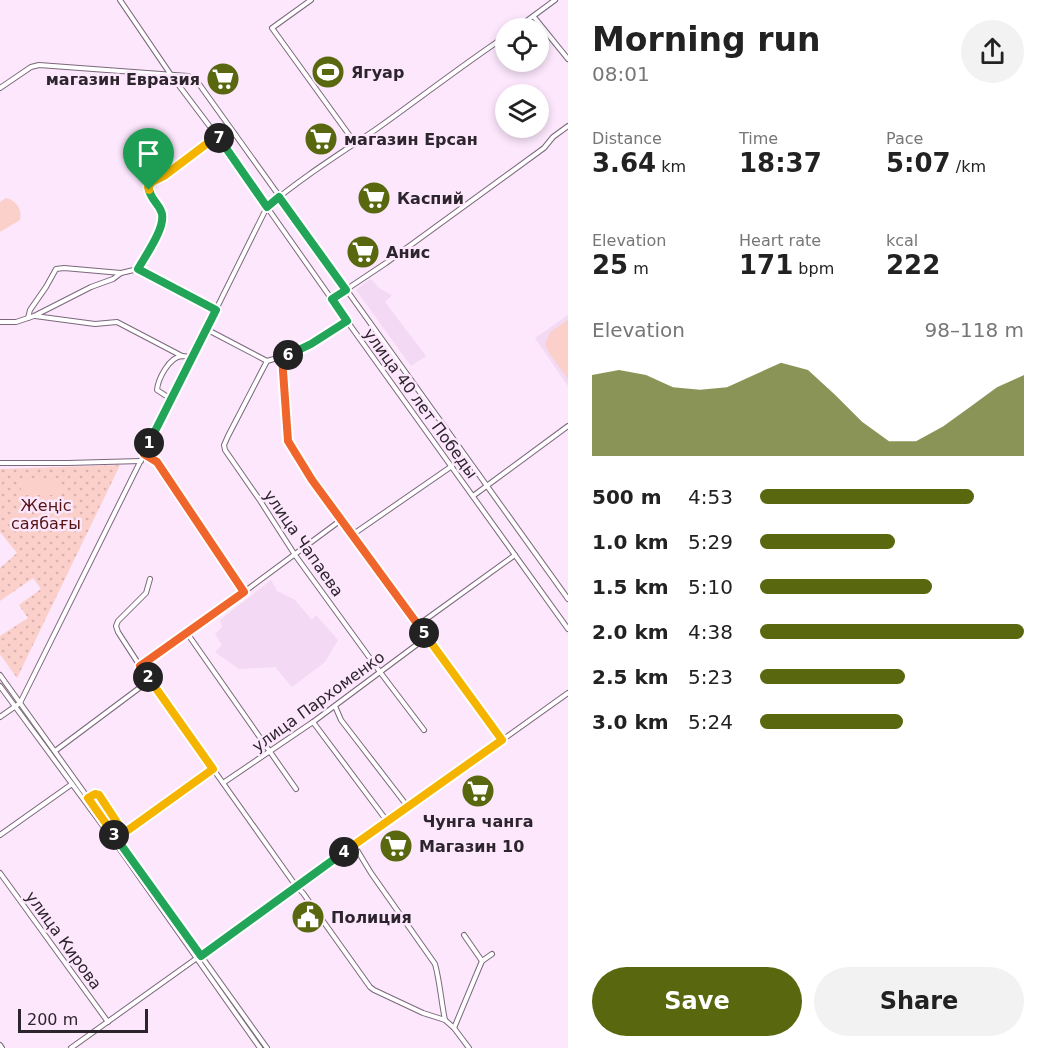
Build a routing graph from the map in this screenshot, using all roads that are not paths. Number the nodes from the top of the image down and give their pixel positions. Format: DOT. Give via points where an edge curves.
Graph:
graph roads {
  1 [pos="120,0"];
  2 [pos="311,0"];
  3 [pos="555,0"];
  4 [pos="534,17"];
  5 [pos="495,44"];
  6 [pos="568,59"];
  7 [pos="171,75"];
  8 [pos="0,88"];
  9 [pos="568,126"];
  10 [pos="217,136"];
  11 [pos="355,142"];
  12 [pos="279,197"];
  13 [pos="267,207"];
  14 [pos="138,269"];
  15 [pos="121,273"];
  16 [pos="346,290"];
  17 [pos="332,299"];
  18 [pos="216,310"];
  19 [pos="34,316"];
  20 [pos="28,319"];
  21 [pos="347,321"];
  22 [pos="0,322"];
  23 [pos="206,329"];
  24 [pos="182,356"];
  25 [pos="192,357"];
  26 [pos="282,357"];
  27 [pos="267,361"];
  28 [pos="171,399"];
  29 [pos="568,426"];
  30 [pos="144,454"];
  31 [pos="141,461"];
  32 [pos="0,463"];
  33 [pos="452,466"];
  34 [pos="487,486"];
  35 [pos="473,496"];
  36 [pos="341,520"];
  37 [pos="352,535"];
  38 [pos="295,555"];
  39 [pos="515,555"];
  40 [pos="150,579"];
  41 [pos="244,592"];
  42 [pos="568,599"];
  43 [pos="418,625"];
  44 [pos="568,629"];
  45 [pos="187,633"];
  46 [pos="427,637"];
  47 [pos="140,666"];
  48 [pos="380,672"];
  49 [pos="0,675"];
  50 [pos="150,680"];
  51 [pos="0,686"];
  52 [pos="568,693"];
  53 [pos="20,703"];
  54 [pos="15,706"];
  55 [pos="335,706"];
  56 [pos="0,717"];
  57 [pos="314,722"];
  58 [pos="424,730"];
  59 [pos="502,740"];
  60 [pos="55,751"];
  61 [pos="269,752"];
  62 [pos="213,769"];
  63 [pos="223,783"];
  64 [pos="72,784"];
  65 [pos="296,789"];
  66 [pos="88,798"];
  67 [pos="408,807"];
  68 [pos="387,821"];
  69 [pos="124,833"];
  70 [pos="0,835"];
  71 [pos="116,840"];
  72 [pos="354,845"];
  73 [pos="0,873"];
  74 [pos="296,886"];
  75 [pos="464,935"];
  76 [pos="492,954"];
  77 [pos="199,957"];
  78 [pos="482,961"];
  79 [pos="445,1020"];
  80 [pos="108,1022"];
  81 [pos="454,1028"];
  82 [pos="71,1048"];
  83 [pos="261,1048"];
  84 [pos="267,1048"];
  85 [pos="469,1048"];
  1 -- 7 [label="street, улица 40 лет Победы"];
  2 -- 11 [label="street" via="272,28"];
  3 -- 4 [label="street"];
  4 -- 6 [label="street"];
  5 -- 11 [label="street"];
  7 -- 8 [label="street" via="39,65"];
  7 -- 10 [label="street, улица 40 лет Победы"];
  7 -- 12 [label="street, улица 40 лет Победы" via="188,76 199,84"];
  9 -- 16 [label="street" via="544,148"];
  10 -- 13 [label="street, улица 40 лет Победы"];
  10 -- 14 [label="street" via="148,187 163,219"];
  11 -- 12 [label="street"];
  12 -- 13 [label="street"];
  12 -- 16 [label="street, улица 40 лет Победы"];
  13 -- 17 [label="street, улица 40 лет Победы"];
  13 -- 18 [label="street"];
  14 -- 15 [label="street"];
  14 -- 18 [label="street"];
  15 -- 19 [label="street"];
  15 -- 20 [label="street" via="56,269"];
  16 -- 17 [label="street"];
  16 -- 34 [label="street, улица 40 лет Победы"];
  17 -- 21 [label="street, улица 40 лет Победы"];
  18 -- 23 [label="street"];
  19 -- 20 [label="street"];
  19 -- 24 [label="street" via="95,324 117,322"];
  20 -- 22 [label="street"];
  21 -- 26 [label="street"];
  21 -- 33 [label="street, улица 40 лет Победы"];
  23 -- 25 [label="street"];
  23 -- 27 [label="street"];
  24 -- 25 [label="street"];
  24 -- 28 [label="street" via="168,366 157,386 160,393"];
  25 -- 28 [label="street"];
  26 -- 27 [label="street"];
  26 -- 36 [label="street" via="288,441"];
  27 -- 38 [label="street, улица Чапаева" via="228,436 225,450"];
  28 -- 30 [label="street"];
  29 -- 34 [label="street"];
  30 -- 31 [label="street"];
  30 -- 41 [label="street" via="157,462"];
  31 -- 32 [label="street"];
  31 -- 53 [label="street"];
  33 -- 35 [label="street, улица 40 лет Победы"];
  33 -- 37 [label="street"];
  34 -- 35 [label="street"];
  34 -- 42 [label="street, улица 40 лет Победы"];
  35 -- 39 [label="street, улица 40 лет Победы"];
  36 -- 37 [label="street"];
  36 -- 38 [label="street"];
  37 -- 43 [label="street"];
  38 -- 41 [label="street"];
  38 -- 48 [label="street, улица Чапаева"];
  39 -- 43 [label="street"];
  39 -- 44 [label="street, улица 40 лет Победы"];
  40 -- 47 [label="street" via="146,593 116,626"];
  41 -- 45 [label="street"];
  43 -- 46 [label="street"];
  45 -- 47 [label="street"];
  45 -- 61 [label="street"];
  46 -- 48 [label="street, улица Пархоменко"];
  46 -- 59 [label="street"];
  47 -- 50 [label="street"];
  48 -- 55 [label="street, улица Пархоменко"];
  48 -- 58 [label="street, улица Чапаева"];
  49 -- 53 [label="street"];
  50 -- 60 [label="street"];
  50 -- 62 [label="street"];
  51 -- 54 [label="street"];
  52 -- 59 [label="street"];
  53 -- 54 [label="street"];
  53 -- 60 [label="street"];
  54 -- 56 [label="street"];
  54 -- 64 [label="street"];
  55 -- 57 [label="street, улица Пархоменко"];
  55 -- 67 [label="street" via="341,720"];
  57 -- 61 [label="street, улица Пархоменко"];
  57 -- 68 [label="street"];
  59 -- 67 [label="street"];
  60 -- 66 [label="street"];
  61 -- 63 [label="street, улица Пархоменко"];
  61 -- 65 [label="street"];
  62 -- 63 [label="street"];
  62 -- 69 [label="street"];
  63 -- 74 [label="street"];
  64 -- 70 [label="street"];
  64 -- 71 [label="street"];
  66 -- 69 [label="street" via="99,795"];
  66 -- 71 [label="street"];
  67 -- 68 [label="street"];
  68 -- 72 [label="street"];
  69 -- 71 [label="street"];
  71 -- 77 [label="street"];
  72 -- 74 [label="street"];
  72 -- 79 [label="street" via="435,964"];
  73 -- 80 [label="street, улица Кирова"];
  74 -- 77 [label="street"];
  74 -- 79 [label="street" via="374,990"];
  75 -- 78 [label="street"];
  76 -- 78 [label="street"];
  77 -- 80 [label="street"];
  77 -- 83 [label="street"];
  77 -- 84 [label="street"];
  78 -- 81 [label="street"];
  79 -- 81 [label="street"];
  80 -- 82 [label="street"];
  81 -- 85 [label="street"];
}
